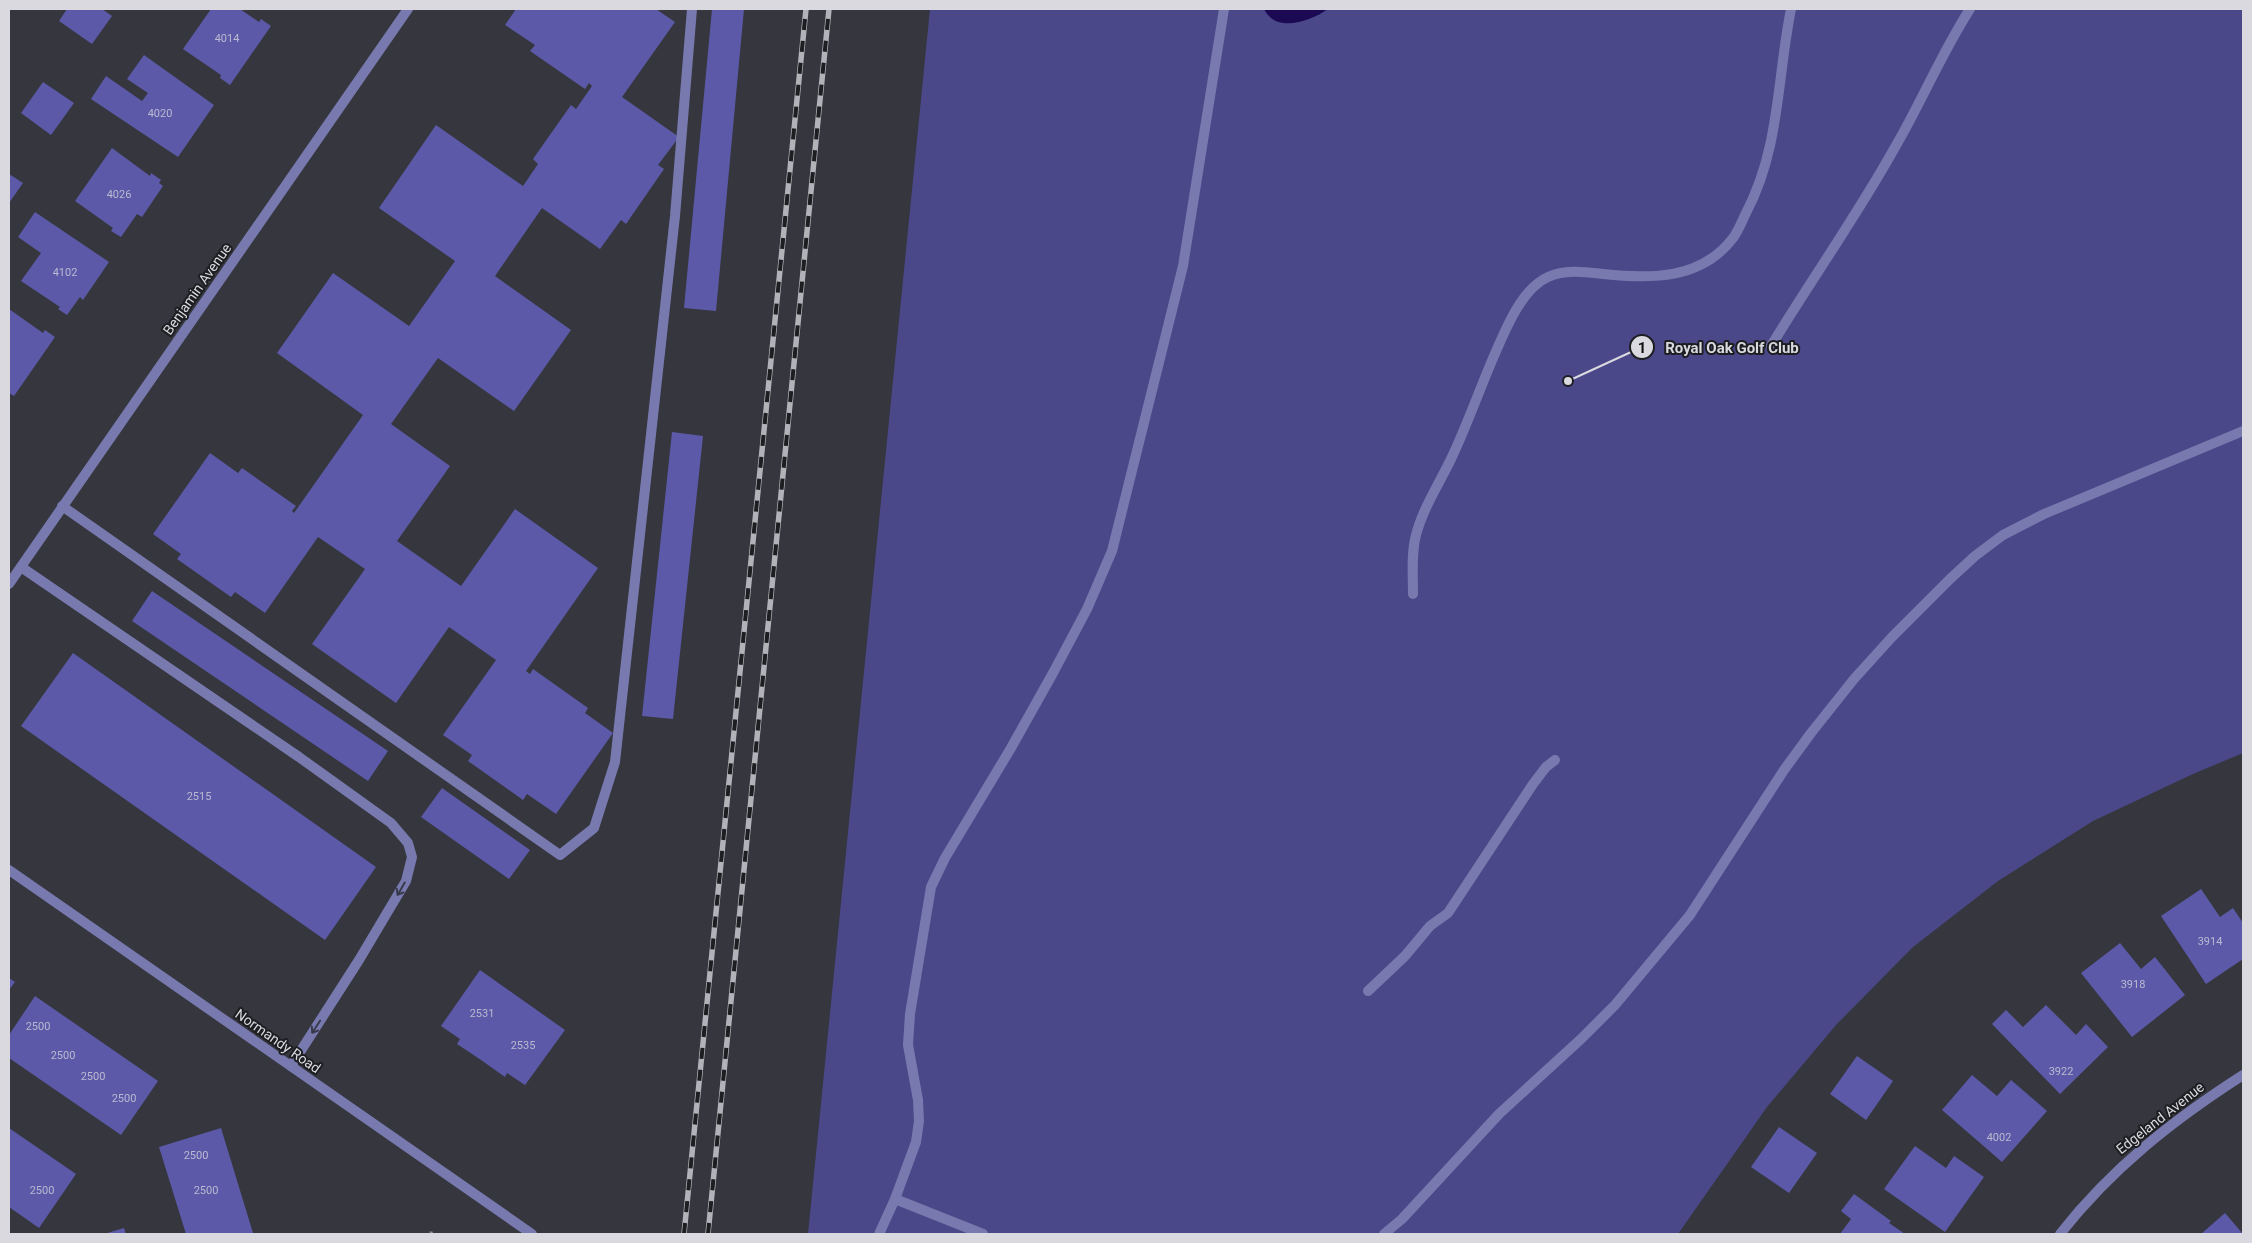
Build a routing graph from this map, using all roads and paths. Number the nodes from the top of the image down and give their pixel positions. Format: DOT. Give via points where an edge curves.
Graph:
graph roads {
  1 [pos="408,9"];
  2 [pos="692,9"];
  3 [pos="1224,9"];
  4 [pos="1791,9"];
  5 [pos="1970,9"];
  6 [pos="1771,346"];
  7 [pos="2243,431"];
  8 [pos="62,506"];
  9 [pos="21,567"];
  10 [pos="9,584"];
  11 [pos="1413,594"];
  12 [pos="1555,760"];
  13 [pos="9,870"];
  14 [pos="1368,991"];
  15 [pos="291,1066"];
  16 [pos="2243,1074"];
  17 [pos="895,1199"];
  18 [pos="432,1228"];
  19 [pos="431,1234"];
  20 [pos="530,1234"];
  21 [pos="879,1234"];
  22 [pos="983,1234"];
  23 [pos="1384,1234"];
  24 [pos="2060,1234"];
  1 -- 8 [label="street, Benjamin Avenue"];
  2 -- 8 [label="street" via="675,216 615,762 594,828 560,855"];
  3 -- 17 [label="street" via="1183,266 1112,551 1087,609 931,887 908,1045 919,1121 916,1142"];
  4 -- 11 [label="street" via="1764,170 1756,195 1734,237 1712,259 1681,272 1638,278 1562,272 1547,277 1532,288 1512,317 1423,517 1416,535 1413,558"];
  5 -- 6 [label="street" via="1879,175"];
  7 -- 23 [label="street" via="2044,514 2003,535 1950,579 1880,651 1811,733 1690,915 1615,1005 1499,1114 1402,1219"];
  8 -- 9 [label="street, Benjamin Avenue"];
  9 -- 10 [label="street, Benjamin Avenue"];
  9 -- 15 [label="street, one-way" via="299,756 391,823 408,843 412,857 406,882"];
  12 -- 14 [label="street" via="1533,784 1448,913 1430,926 1405,956"];
  13 -- 15 [label="street, Normandy Road"];
  15 -- 20 [label="street, Normandy Road"];
  16 -- 24 [label="street, Edgeland Avenue" via="2154,1137 2114,1172"];
  17 -- 21 [label="street"];
  17 -- 22 [label="street"];
  18 -- 19 [label="path"];
}
